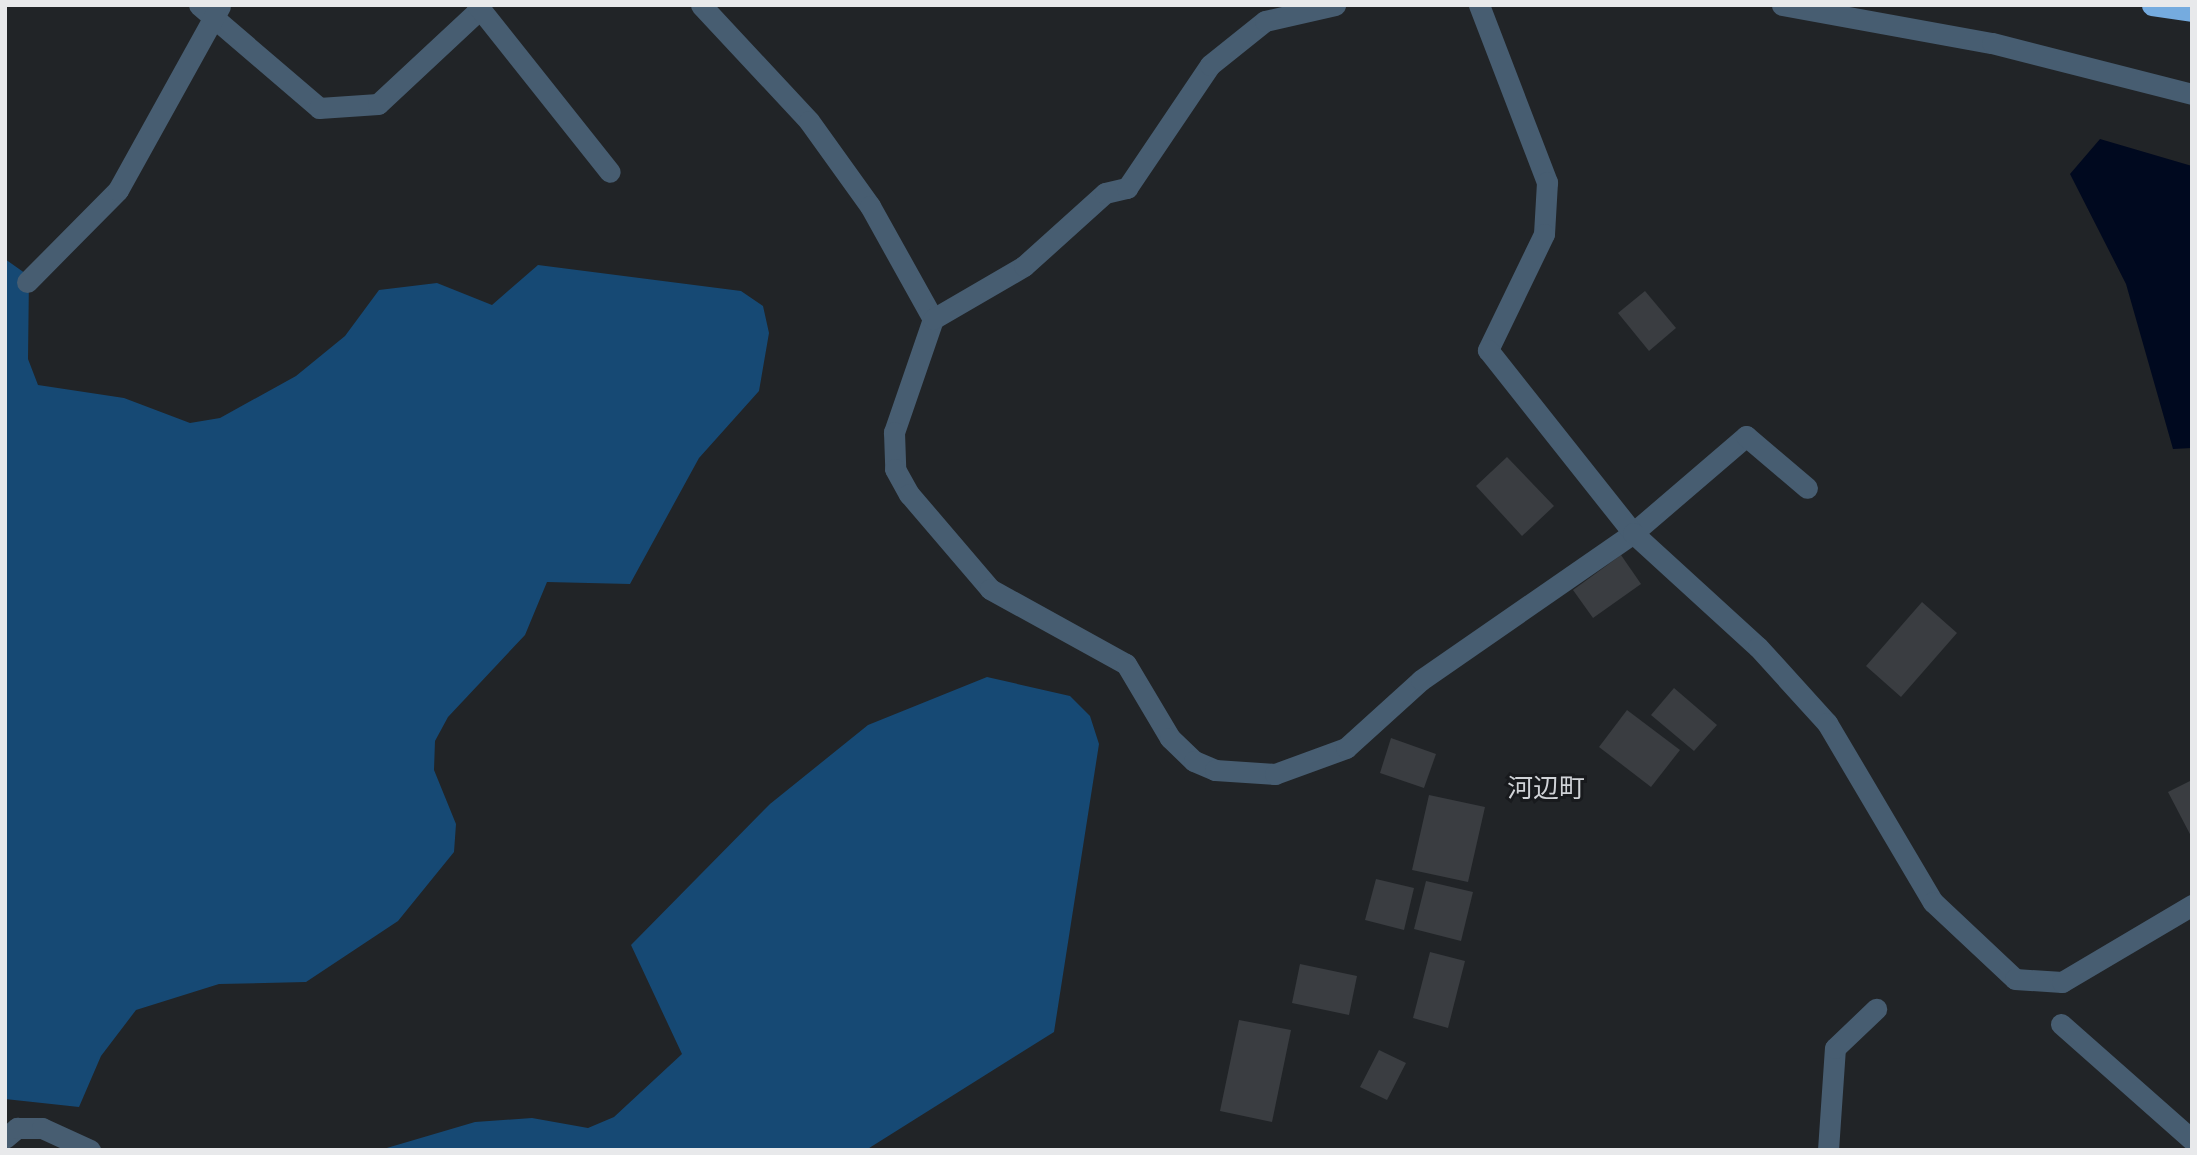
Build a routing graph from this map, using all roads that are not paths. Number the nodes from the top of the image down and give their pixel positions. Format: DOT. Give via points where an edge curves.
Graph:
graph roads {
  1 [pos="701,5"];
  2 [pos="1335,5"];
  3 [pos="1479,5"];
  4 [pos="1782,5"];
  5 [pos="2152,5"];
  6 [pos="211,8"];
  7 [pos="490,9"];
  8 [pos="2192,11"];
  9 [pos="2192,94"];
  10 [pos="610,172"];
  11 [pos="27,282"];
  12 [pos="933,319"];
  13 [pos="1807,488"];
  14 [pos="1633,533"];
  15 [pos="2192,905"];
  16 [pos="1876,1009"];
  17 [pos="2061,1024"];
  18 [pos="5,1138"];
  19 [pos="2192,1140"];
  20 [pos="90,1150"];
  21 [pos="1828,1150"];
  1 -- 12 [label="street" via="809,121 870,206"];
  2 -- 12 [label="street" via="1265,21 1210,65 1127,188 1105,193 1024,266"];
  3 -- 14 [label="street" via="1547,182 1544,234 1488,350"];
  4 -- 9 [label="street" via="1992,43"];
  5 -- 8 [label="highway"];
  6 -- 7 [label="street" via="319,107 378,104"];
  6 -- 11 [label="street" via="118,190"];
  7 -- 10 [label="street"];
  12 -- 14 [label="street" via="894,432 895,469 909,494 990,589 1126,664 1170,738 1215,770 1297,770 1346,748 1420,680"];
  13 -- 14 [label="street" via="1746,436"];
  14 -- 15 [label="street" via="1758,647 1827,723 1933,902 2015,979 2062,982"];
  16 -- 21 [label="street" via="1835,1048"];
  17 -- 19 [label="street"];
  18 -- 20 [label="street" via="17,1128 42,1128"];
}
